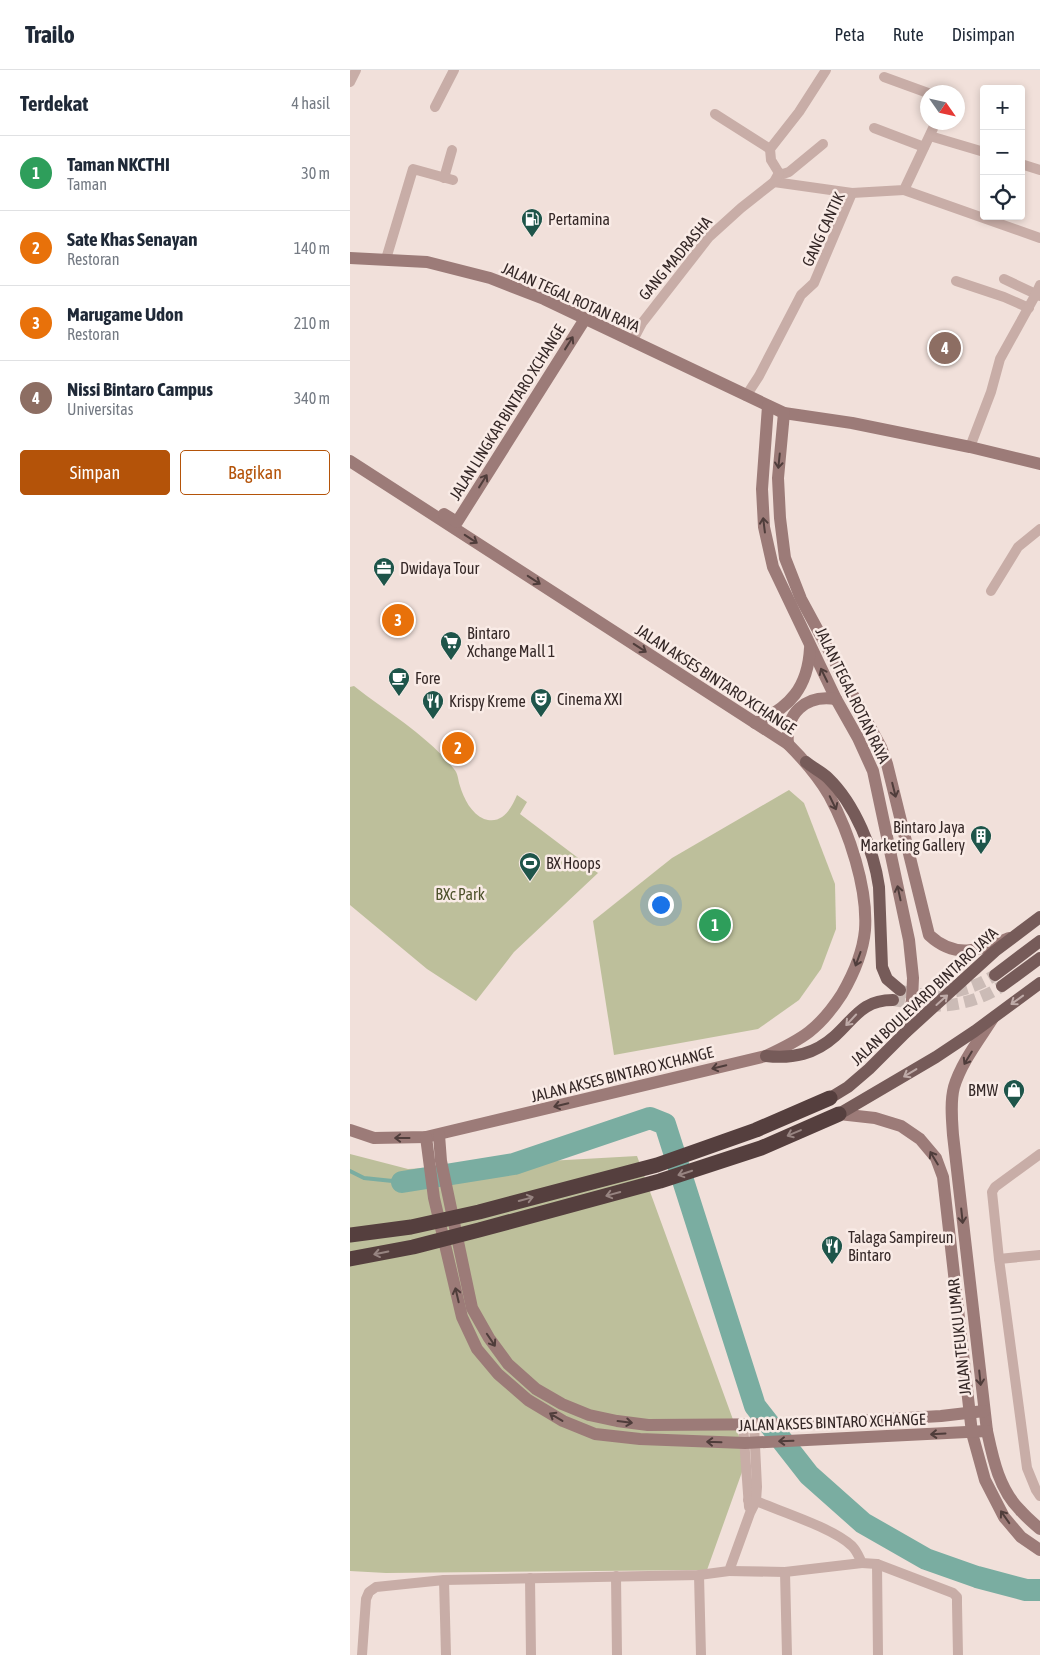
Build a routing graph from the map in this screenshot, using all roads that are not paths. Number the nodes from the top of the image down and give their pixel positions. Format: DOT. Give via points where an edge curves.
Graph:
graph roads {
  1 [pos="356,70"];
  2 [pos="454,70"];
  3 [pos="826,70"];
  4 [pos="884,77"];
  5 [pos="350,82"];
  6 [pos="920,90"];
  7 [pos="435,107"];
  8 [pos="715,114"];
  9 [pos="874,128"];
  10 [pos="933,130"];
  11 [pos="930,136"];
  12 [pos="823,144"];
  13 [pos="924,147"];
  14 [pos="452,150"];
  15 [pos="770,150"];
  16 [pos="980,151"];
  17 [pos="1025,165"];
  18 [pos="1040,170"];
  19 [pos="776,177"];
  20 [pos="904,190"];
  21 [pos="852,193"];
  22 [pos="1040,238"];
  23 [pos="350,258"];
  24 [pos="386,259"];
  25 [pos="1004,279"];
  26 [pos="956,281"];
  27 [pos="1039,292"];
  28 [pos="1029,308"];
  29 [pos="585,319"];
  30 [pos="632,342"];
  31 [pos="746,396"];
  32 [pos="768,406"];
  33 [pos="784,413"];
  34 [pos="970,447"];
  35 [pos="353,463"];
  36 [pos="1040,464"];
  37 [pos="457,522"];
  38 [pos="1040,529"];
  39 [pos="992,592"];
  40 [pos="824,641"];
  41 [pos="810,646"];
  42 [pos="836,699"];
  43 [pos="755,723"];
  44 [pos="788,744"];
  45 [pos="806,762"];
  46 [pos="1040,917"];
  47 [pos="930,935"];
  48 [pos="1014,936"];
  49 [pos="909,940"];
  50 [pos="1040,941"];
  51 [pos="1040,958"];
  52 [pos="995,975"];
  53 [pos="1040,983"];
  54 [pos="1002,986"];
  55 [pos="994,1016"];
  56 [pos="906,1032"];
  57 [pos="766,1056"];
  58 [pos="830,1098"];
  59 [pos="839,1114"];
  60 [pos="350,1130"];
  61 [pos="439,1135"];
  62 [pos="426,1137"];
  63 [pos="1040,1154"];
  64 [pos="350,1235"];
  65 [pos="1040,1255"];
  66 [pos="350,1259"];
  67 [pos="999,1259"];
  68 [pos="984,1411"];
  69 [pos="970,1413"];
  70 [pos="752,1425"];
  71 [pos="987,1431"];
  72 [pos="972,1433"];
  73 [pos="754,1443"];
  74 [pos="1040,1496"];
  75 [pos="752,1501"];
  76 [pos="1040,1529"];
  77 [pos="1040,1550"];
  78 [pos="862,1563"];
  79 [pos="877,1564"];
  80 [pos="729,1571"];
  81 [pos="785,1572"];
  82 [pos="700,1575"];
  83 [pos="616,1576"];
  84 [pos="530,1578"];
  85 [pos="444,1580"];
  86 [pos="362,1655"];
  87 [pos="446,1655"];
  88 [pos="531,1655"];
  89 [pos="617,1655"];
  90 [pos="701,1655"];
  91 [pos="787,1655"];
  92 [pos="878,1655"];
  93 [pos="958,1655"];
  1 -- 5 [label="street"];
  2 -- 7 [label="street"];
  3 -- 15 [label="street"];
  4 -- 6 [label="street"];
  8 -- 15 [label="street"];
  9 -- 13 [label="street"];
  10 -- 11 [label="street"];
  11 -- 13 [label="street"];
  11 -- 16 [label="street"];
  12 -- 19 [label="street, GANG MADRASHA" via="790,172"];
  13 -- 20 [label="street"];
  14 -- 24 [label="street" via="449,179 413,169"];
  15 -- 19 [label="street"];
  17 -- 18 [label="street"];
  19 -- 21 [label="street"];
  19 -- 30 [label="street, GANG MADRASHA" via="709,237 642,323"];
  20 -- 21 [label="street, GANG CANTIK"];
  20 -- 22 [label="street"];
  21 -- 31 [label="street, GANG CANTIK" via="818,276 801,295"];
  23 -- 24 [label="main road, JALAN TEGAL ROTAN RAYA"];
  24 -- 29 [label="main road, JALAN TEGAL ROTAN RAYA" via="427,262 490,278"];
  25 -- 27 [label="street"];
  26 -- 28 [label="street"];
  27 -- 28 [label="street"];
  28 -- 34 [label="street" via="1000,358 992,392"];
  29 -- 30 [label="main road, JALAN TEGAL ROTAN RAYA"];
  37 -- 29 [label="main road, JALAN LINGKAR BINTARO XCHANGE, one-way"];
  30 -- 31 [label="main road, JALAN TEGAL ROTAN RAYA"];
  31 -- 32 [label="main road, JALAN TEGAL ROTAN RAYA"];
  32 -- 33 [label="main road, JALAN TEGAL ROTAN RAYA"];
  41 -- 32 [label="main road, JALAN TEGAL ROTAN RAYA, one-way" via="773,567 764,527 762,489"];
  33 -- 34 [label="main road, JALAN TEGAL ROTAN RAYA"];
  33 -- 40 [label="main road, JALAN TEGAL ROTAN RAYA, one-way" via="778,478 785,558 801,599"];
  34 -- 36 [label="main road, JALAN TEGAL ROTAN RAYA"];
  35 -- 37 [label="main road, JALAN AKSES BINTARO XCHANGE" via="368,466"];
  35 -- 43 [label="main road, JALAN AKSES BINTARO XCHANGE, one-way"];
  38 -- 39 [label="street" via="1018,547"];
  40 -- 41 [label="main road"];
  40 -- 47 [label="main road, JALAN TEGAL ROTAN RAYA, one-way" via="888,764"];
  42 -- 41 [label="main road, JALAN TEGAL ROTAN RAYA, one-way"];
  41 -- 43 [label="main road" via="810,662 797,693 772,716"];
  42 -- 44 [label="main road" via="819,698 796,711 788,727"];
  49 -- 42 [label="main road, JALAN TEGAL ROTAN RAYA, one-way" via="873,771"];
  43 -- 44 [label="main road, JALAN AKSES BINTARO XCHANGE"];
  44 -- 45 [label="main road, JALAN AKSES BINTARO XCHANGE"];
  45 -- 57 [label="main road, JALAN AKSES BINTARO XCHANGE, one-way" via="828,794 855,859 865,906 865,931 849,982 834,1006 809,1032"];
  45 -- 57 [label="main road, one-way" via="828,778 842,795 864,833 878,880 882,967 896,995 865,1006 826,1043 806,1054 787,1058"];
  46 -- 48 [label="main road, JALAN BOULEVARD BINTARO JAYA"];
  47 -- 48 [label="main road" via="951,950 966,952"];
  47 -- 49 [label="main road" via="922,944"];
  56 -- 48 [label="main road, JALAN BOULEVARD BINTARO JAYA, one-way"];
  49 -- 56 [label="main road, JALAN TEGAL ROTAN RAYA" via="913,978"];
  50 -- 52 [label="main road"];
  51 -- 54 [label="main road"];
  53 -- 55 [label="main road, one-way"];
  55 -- 59 [label="main road, one-way" via="936,1058"];
  55 -- 68 [label="main road, JALAN TEUKU UMAR, one-way" via="960,1073 953,1089 952,1109"];
  56 -- 58 [label="main road, JALAN BOULEVARD BINTARO JAYA" via="860,1077"];
  57 -- 61 [label="main road, JALAN AKSES BINTARO XCHANGE, one-way"];
  64 -- 58 [label="highway, one-way" via="479,1212 657,1165 756,1130"];
  59 -- 66 [label="highway, one-way" via="761,1148 660,1182 479,1230"];
  69 -- 59 [label="main road, JALAN TEUKU UMAR, one-way" via="943,1177 936,1158 920,1139 901,1126 875,1118"];
  62 -- 60 [label="main road, JALAN AKSES BINTARO XCHANGE, one-way" via="374,1138"];
  61 -- 62 [label="main road, JALAN AKSES BINTARO XCHANGE"];
  61 -- 70 [label="main road, JALAN AKSES BINTARO XCHANGE, one-way" via="441,1162 472,1308 508,1364 536,1389 589,1415 648,1425"];
  73 -- 62 [label="main road, JALAN AKSES BINTARO XCHANGE, one-way" via="595,1434 563,1421 528,1400 498,1374 477,1349 462,1317 434,1198"];
  63 -- 67 [label="street" via="992,1192"];
  65 -- 67 [label="street"];
  67 -- 74 [label="street" via="1028,1468"];
  68 -- 69 [label="main road, JALAN AKSES BINTARO XCHANGE"];
  68 -- 71 [label="main road, JALAN TEUKU UMAR"];
  69 -- 70 [label="main road, JALAN AKSES BINTARO XCHANGE"];
  69 -- 72 [label="main road, JALAN TEUKU UMAR"];
  70 -- 73 [label="street"];
  71 -- 72 [label="main road, JALAN AKSES BINTARO XCHANGE"];
  71 -- 76 [label="main road, JALAN TEUKU UMAR" via="996,1469 1008,1494"];
  72 -- 73 [label="main road, JALAN AKSES BINTARO XCHANGE, one-way"];
  77 -- 72 [label="main road, JALAN TEUKU UMAR, one-way" via="1021,1537 1004,1517 985,1480"];
  73 -- 75 [label="street" via="758,1487"];
  75 -- 78 [label="street" via="843,1539 858,1553"];
  75 -- 80 [label="street"];
  78 -- 79 [label="street"];
  78 -- 81 [label="street"];
  79 -- 92 [label="street"];
  79 -- 93 [label="street" via="957,1597"];
  80 -- 81 [label="street"];
  80 -- 82 [label="street"];
  81 -- 91 [label="street"];
  82 -- 83 [label="street"];
  82 -- 90 [label="street"];
  83 -- 84 [label="street"];
  83 -- 89 [label="street"];
  84 -- 85 [label="street"];
  84 -- 88 [label="street"];
  85 -- 86 [label="street" via="376,1587 369,1592"];
  85 -- 87 [label="street"];
}
